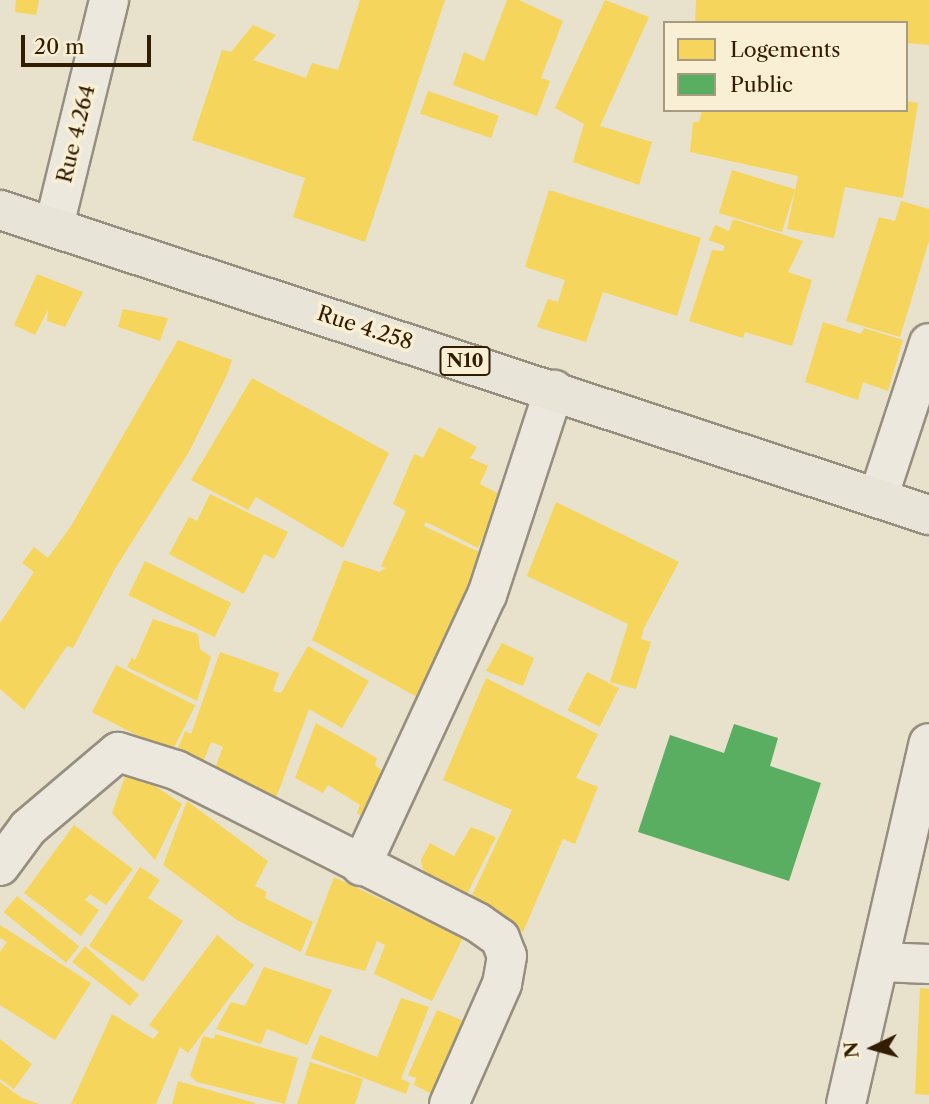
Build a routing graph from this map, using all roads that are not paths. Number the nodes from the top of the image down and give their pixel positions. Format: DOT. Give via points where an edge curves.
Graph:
graph roads {
  1 [pos="109,0"];
  2 [pos="0,210"];
  3 [pos="54,226"];
  4 [pos="929,343"];
  5 [pos="554,390"];
  6 [pos="878,498"];
  7 [pos="929,514"];
  8 [pos="929,743"];
  9 [pos="0,866"];
  10 [pos="361,866"];
  11 [pos="880,962"];
  12 [pos="929,964"];
  13 [pos="449,1104"];
  14 [pos="846,1104"];
  1 -- 3 [label="street, Rue 4.264"];
  2 -- 3 [label="highway, Rue 4.258 / N10"];
  3 -- 5 [label="highway, Rue 4.258 / N10"];
  4 -- 6 [label="street"];
  5 -- 6 [label="highway, Rue 4.258 / N10"];
  5 -- 10 [label="street" via="487,595"];
  6 -- 7 [label="highway, Rue 4.258 / N10"];
  8 -- 11 [label="street"];
  9 -- 10 [label="street" via="28,828 118,752 176,769"];
  10 -- 13 [label="street" via="477,922 500,938 508,956 502,984"];
  11 -- 12 [label="street"];
  11 -- 14 [label="street"];
}
